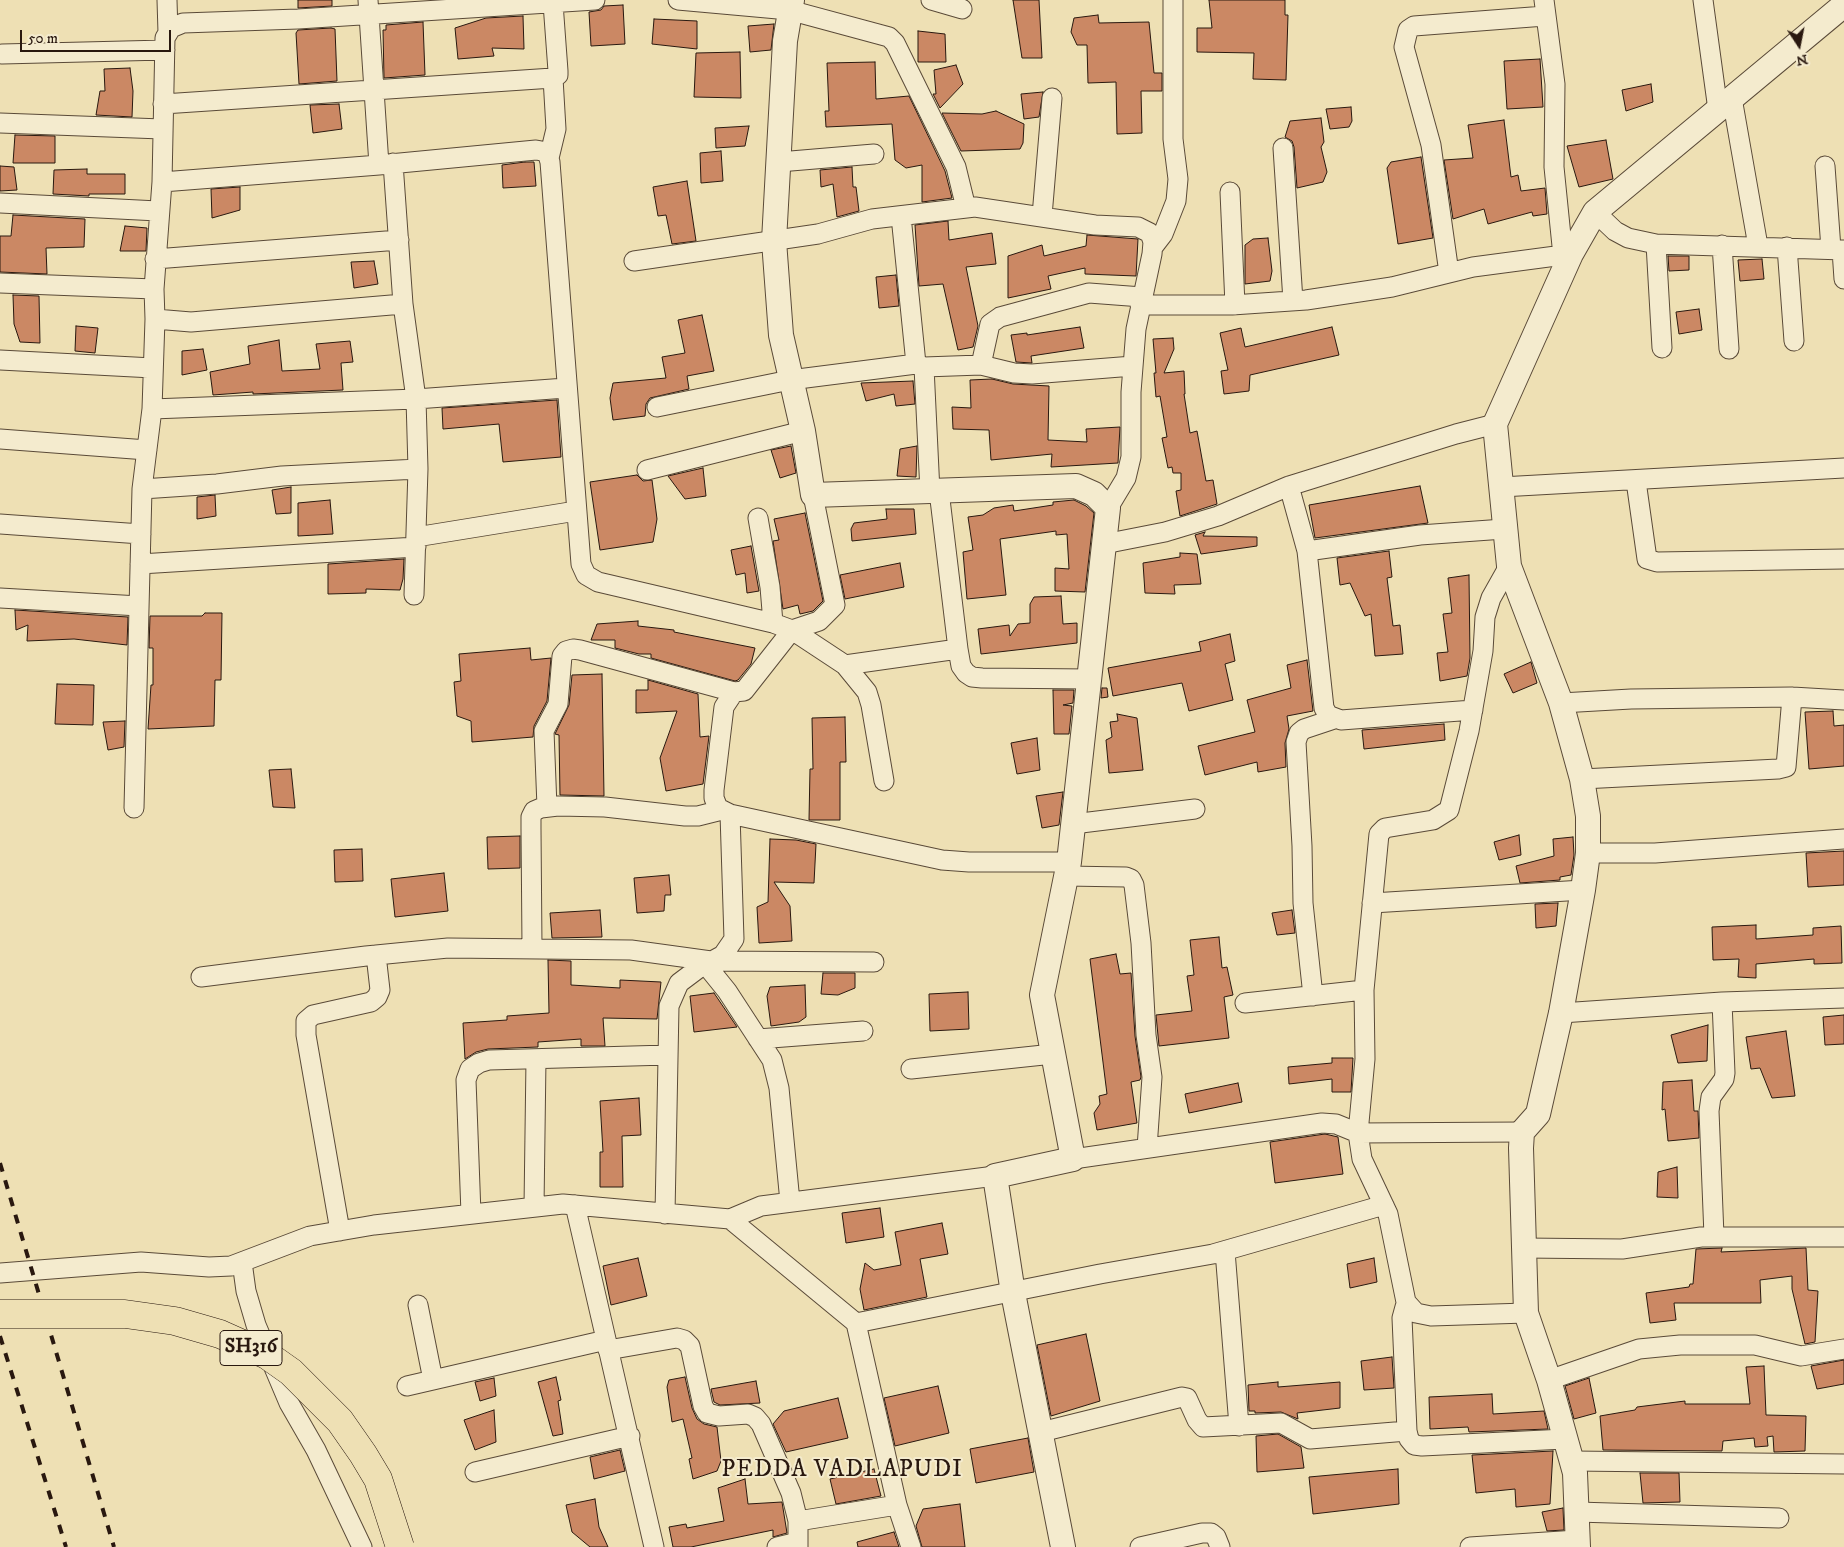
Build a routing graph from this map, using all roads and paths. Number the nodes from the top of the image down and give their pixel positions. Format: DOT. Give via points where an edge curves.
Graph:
graph roads {
  1 [pos="167,0"];
  2 [pos="595,0"];
  3 [pos="678,0"];
  4 [pos="931,0"];
  5 [pos="1173,0"];
  6 [pos="1703,0"];
  7 [pos="563,2"];
  8 [pos="791,5"];
  9 [pos="1844,5"];
  10 [pos="368,7"];
  11 [pos="1545,8"];
  12 [pos="962,9"];
  13 [pos="166,41"];
  14 [pos="2,54"];
  15 [pos="553,78"];
  16 [pos="375,89"];
  17 [pos="1052,98"];
  18 [pos="163,104"];
  19 [pos="1725,104"];
  20 [pos="0,123"];
  21 [pos="162,129"];
  22 [pos="1283,148"];
  23 [pos="874,154"];
  24 [pos="549,158"];
  25 [pos="779,162"];
  26 [pos="387,164"];
  27 [pos="1825,166"];
  28 [pos="162,182"];
  29 [pos="1230,192"];
  30 [pos="0,203"];
  31 [pos="966,208"];
  32 [pos="158,211"];
  33 [pos="1595,212"];
  34 [pos="900,216"];
  35 [pos="1042,216"];
  36 [pos="399,240"];
  37 [pos="774,241"];
  38 [pos="1656,244"];
  39 [pos="1722,245"];
  40 [pos="1758,246"];
  41 [pos="1153,247"];
  42 [pos="1787,247"];
  43 [pos="1839,250"];
  44 [pos="1567,255"];
  45 [pos="155,259"];
  46 [pos="634,261"];
  47 [pos="1449,273"];
  48 [pos="1844,279"];
  49 [pos="0,283"];
  50 [pos="154,289"];
  51 [pos="1141,301"];
  52 [pos="1293,301"];
  53 [pos="404,304"];
  54 [pos="1235,305"];
  55 [pos="155,320"];
  56 [pos="1794,341"];
  57 [pos="1662,348"];
  58 [pos="1729,349"];
  59 [pos="0,360"];
  60 [pos="981,365"];
  61 [pos="920,366"];
  62 [pos="1133,366"];
  63 [pos="153,368"];
  64 [pos="790,380"];
  65 [pos="566,388"];
  66 [pos="416,399"];
  67 [pos="657,407"];
  68 [pos="152,409"];
  69 [pos="1495,424"];
  70 [pos="803,431"];
  71 [pos="0,439"];
  72 [pos="147,450"];
  73 [pos="1844,468"];
  74 [pos="418,469"];
  75 [pos="647,470"];
  76 [pos="1636,482"];
  77 [pos="1289,486"];
  78 [pos="1501,488"];
  79 [pos="142,489"];
  80 [pos="935,492"];
  81 [pos="812,495"];
  82 [pos="1108,508"];
  83 [pos="576,511"];
  84 [pos="758,518"];
  85 [pos="0,524"];
  86 [pos="1504,529"];
  87 [pos="141,534"];
  88 [pos="416,542"];
  89 [pos="1104,544"];
  90 [pos="1307,550"];
  91 [pos="1844,559"];
  92 [pos="140,564"];
  93 [pos="1509,566"];
  94 [pos="414,595"];
  95 [pos="0,598"];
  96 [pos="139,606"];
  97 [pos="774,623"];
  98 [pos="792,630"];
  99 [pos="958,649"];
  100 [pos="846,665"];
  101 [pos="1089,679"];
  102 [pos="734,692"];
  103 [pos="1792,698"];
  104 [pos="1844,700"];
  105 [pos="1561,703"];
  106 [pos="1472,710"];
  107 [pos="1334,719"];
  108 [pos="1582,779"];
  109 [pos="884,781"];
  110 [pos="547,807"];
  111 [pos="134,808"];
  112 [pos="1195,809"];
  113 [pos="726,812"];
  114 [pos="1073,824"];
  115 [pos="1844,839"];
  116 [pos="1588,854"];
  117 [pos="1068,869"];
  118 [pos="1583,890"];
  119 [pos="1372,903"];
  120 [pos="532,947"];
  121 [pos="376,955"];
  122 [pos="874,962"];
  123 [pos="709,963"];
  124 [pos="201,977"];
  125 [pos="1364,990"];
  126 [pos="1313,996"];
  127 [pos="1844,998"];
  128 [pos="1722,1002"];
  129 [pos="1245,1003"];
  130 [pos="1561,1013"];
  131 [pos="863,1031"];
  132 [pos="758,1039"];
  133 [pos="1053,1054"];
  134 [pos="668,1055"];
  135 [pos="536,1059"];
  136 [pos="911,1069"];
  137 [pos="1522,1132"];
  138 [pos="1358,1133"];
  139 [pos="1147,1148"];
  140 [pos="1073,1159"];
  141 [pos="995,1176"];
  142 [pos="790,1202"];
  143 [pos="575,1205"];
  144 [pos="1384,1205"];
  145 [pos="534,1207"];
  146 [pos="471,1214"];
  147 [pos="665,1214"];
  148 [pos="730,1219"];
  149 [pos="340,1231"];
  150 [pos="1714,1236"];
  151 [pos="1844,1237"];
  152 [pos="1523,1248"];
  153 [pos="1226,1250"];
  154 [pos="242,1262"];
  155 [pos="0,1273"];
  156 [pos="1013,1293"];
  157 [pos="418,1305"];
  158 [pos="1416,1313"];
  159 [pos="1526,1313"];
  160 [pos="0,1314"];
  161 [pos="856,1323"];
  162 [pos="607,1345"];
  163 [pos="1844,1350"];
  164 [pos="434,1380"];
  165 [pos="1549,1380"];
  166 [pos="407,1386"];
  167 [pos="1239,1426"];
  168 [pos="1407,1431"];
  169 [pos="1041,1432"];
  170 [pos="630,1436"];
  171 [pos="1568,1450"];
  172 [pos="1844,1464"];
  173 [pos="475,1472"];
  174 [pos="897,1505"];
  175 [pos="1577,1512"];
  176 [pos="1779,1518"];
  177 [pos="798,1521"];
  178 [pos="1578,1543"];
  179 [pos="798,1544"];
  180 [pos="1161,1545"];
  181 [pos="362,1547"];
  182 [pos="400,1547"];
  183 [pos="654,1547"];
  184 [pos="777,1547"];
  185 [pos="911,1547"];
  186 [pos="1063,1547"];
  187 [pos="1140,1547"];
  188 [pos="1220,1547"];
  189 [pos="1470,1547"];
  1 -- 13 [label="street"];
  2 -- 7 [label="street"];
  3 -- 8 [label="street"];
  4 -- 12 [label="street"];
  5 -- 41 [label="street" via="1173,139 1178,179 1176,201"];
  6 -- 19 [label="street"];
  7 -- 10 [label="street"];
  7 -- 15 [label="street" via="558,75"];
  8 -- 25 [label="street" via="785,41"];
  8 -- 31 [label="street" via="883,34 895,42 956,167"];
  9 -- 19 [label="street"];
  10 -- 13 [label="street" via="183,23 171,28"];
  10 -- 16 [label="street"];
  11 -- 44 [label="street" via="1555,84 1554,167"];
  11 -- 47 [label="street" via="1414,26 1405,37 1404,47 1431,144"];
  13 -- 14 [label="street"];
  13 -- 18 [label="street"];
  15 -- 16 [label="street"];
  15 -- 24 [label="street" via="556,129"];
  16 -- 18 [label="street"];
  16 -- 26 [label="street"];
  17 -- 35 [label="street"];
  18 -- 21 [label="street"];
  19 -- 33 [label="street"];
  19 -- 40 [label="street"];
  20 -- 21 [label="street"];
  21 -- 28 [label="street"];
  22 -- 52 [label="street"];
  23 -- 25 [label="street"];
  24 -- 26 [label="street" via="547,152 536,150"];
  24 -- 65 [label="street"];
  25 -- 37 [label="street"];
  26 -- 28 [label="street"];
  26 -- 36 [label="street"];
  27 -- 43 [label="street"];
  28 -- 32 [label="street"];
  29 -- 54 [label="street"];
  30 -- 32 [label="street"];
  31 -- 34 [label="street"];
  31 -- 35 [label="street"];
  32 -- 45 [label="street"];
  33 -- 38 [label="street" via="1615,231 1628,238"];
  33 -- 44 [label="street"];
  34 -- 37 [label="street" via="850,223 818,234"];
  34 -- 61 [label="street"];
  35 -- 41 [label="street" via="1095,225 1138,227 1150,233"];
  36 -- 45 [label="street"];
  36 -- 53 [label="street"];
  37 -- 46 [label="street"];
  37 -- 64 [label="street" via="781,335"];
  38 -- 39 [label="street"];
  38 -- 57 [label="street"];
  39 -- 40 [label="street"];
  39 -- 58 [label="street"];
  40 -- 42 [label="street"];
  41 -- 51 [label="street"];
  42 -- 43 [label="street"];
  42 -- 56 [label="street"];
  43 -- 48 [label="street"];
  44 -- 47 [label="street"];
  44 -- 69 [label="street"];
  45 -- 50 [label="street"];
  47 -- 52 [label="street" via="1392,287"];
  49 -- 50 [label="street"];
  50 -- 55 [label="street"];
  51 -- 54 [label="street"];
  51 -- 60 [label="street" via="1090,294 1000,317 990,324"];
  51 -- 62 [label="street"];
  52 -- 54 [label="street"];
  53 -- 55 [label="street" via="191,322"];
  53 -- 66 [label="street"];
  55 -- 63 [label="street"];
  59 -- 63 [label="street"];
  60 -- 61 [label="street"];
  60 -- 62 [label="street" via="1032,374"];
  61 -- 64 [label="street"];
  61 -- 80 [label="street"];
  62 -- 82 [label="street" via="1131,457 1126,478"];
  63 -- 68 [label="street"];
  64 -- 67 [label="street"];
  64 -- 70 [label="street"];
  65 -- 66 [label="street"];
  65 -- 83 [label="street"];
  66 -- 68 [label="street"];
  66 -- 74 [label="street"];
  68 -- 72 [label="street"];
  69 -- 77 [label="street"];
  69 -- 78 [label="street"];
  70 -- 75 [label="street"];
  70 -- 81 [label="street"];
  71 -- 72 [label="street"];
  72 -- 79 [label="street"];
  73 -- 76 [label="street"];
  74 -- 79 [label="street" via="282,476"];
  74 -- 88 [label="street"];
  76 -- 78 [label="street"];
  76 -- 91 [label="street" via="1647,559 1657,562"];
  77 -- 89 [label="street" via="1218,516 1165,532"];
  77 -- 90 [label="street"];
  78 -- 86 [label="street"];
  79 -- 87 [label="street"];
  80 -- 81 [label="street"];
  80 -- 82 [label="street" via="1076,486 1094,494"];
  80 -- 99 [label="street"];
  81 -- 98 [label="street" via="835,605 819,621"];
  82 -- 89 [label="street"];
  83 -- 88 [label="street"];
  83 -- 97 [label="street" via="581,564 586,575 598,582"];
  84 -- 97 [label="street"];
  85 -- 87 [label="street"];
  86 -- 90 [label="street" via="1420,535"];
  86 -- 93 [label="street"];
  87 -- 92 [label="street"];
  88 -- 92 [label="street"];
  88 -- 94 [label="street"];
  89 -- 101 [label="street"];
  90 -- 107 [label="street" via="1324,708"];
  92 -- 96 [label="street"];
  93 -- 105 [label="street"];
  93 -- 106 [label="street" via="1491,598 1485,617"];
  95 -- 96 [label="street"];
  96 -- 111 [label="street"];
  97 -- 98 [label="street"];
  98 -- 100 [label="street"];
  98 -- 102 [label="street" via="744,691"];
  99 -- 100 [label="street"];
  99 -- 101 [label="street" via="961,666 972,677"];
  100 -- 109 [label="street" via="866,692 871,705"];
  101 -- 114 [label="street"];
  102 -- 110 [label="street" via="572,648 566,650 562,656 558,704 544,731"];
  102 -- 113 [label="street" via="724,707 714,790 718,808"];
  103 -- 104 [label="street"];
  103 -- 105 [label="street"];
  103 -- 108 [label="street" via="1786,767"];
  105 -- 108 [label="street"];
  106 -- 107 [label="street"];
  106 -- 119 [label="street" via="1448,810 1433,820 1386,828 1379,834"];
  107 -- 126 [label="street" via="1304,729 1296,742 1302,903"];
  108 -- 116 [label="street" via="1588,816"];
  110 -- 113 [label="street" via="605,807 685,816"];
  110 -- 120 [label="street" via="534,811 531,817"];
  112 -- 114 [label="street"];
  113 -- 117 [label="street" via="942,860"];
  113 -- 123 [label="street" via="734,939 723,955"];
  114 -- 117 [label="street"];
  115 -- 116 [label="street" via="1655,853"];
  116 -- 118 [label="street"];
  117 -- 133 [label="street" via="1042,995"];
  117 -- 139 [label="street" via="1126,877 1134,885 1152,1077"];
  118 -- 119 [label="street"];
  118 -- 130 [label="street"];
  119 -- 125 [label="street"];
  120 -- 121 [label="street" via="448,948"];
  120 -- 123 [label="street" via="631,950"];
  121 -- 124 [label="street"];
  121 -- 149 [label="street" via="380,990 377,997 371,1002 313,1015 306,1021"];
  122 -- 123 [label="street"];
  123 -- 132 [label="street"];
  123 -- 134 [label="street" via="679,983 669,1006"];
  125 -- 126 [label="street"];
  125 -- 138 [label="street" via="1365,1059"];
  126 -- 129 [label="street"];
  127 -- 128 [label="street"];
  128 -- 130 [label="street"];
  128 -- 150 [label="street" via="1725,1073 1711,1097 1708,1111"];
  130 -- 137 [label="street" via="1538,1114"];
  131 -- 132 [label="street"];
  132 -- 142 [label="street" via="772,1060 777,1075"];
  133 -- 136 [label="street"];
  133 -- 140 [label="street"];
  134 -- 135 [label="street"];
  134 -- 147 [label="street"];
  135 -- 145 [label="street"];
  135 -- 146 [label="street" via="488,1060 470,1069 466,1080"];
  137 -- 138 [label="street"];
  137 -- 152 [label="street"];
  138 -- 139 [label="street" via="1336,1124 1322,1123"];
  138 -- 144 [label="street" via="1362,1159"];
  139 -- 140 [label="street"];
  140 -- 141 [label="street"];
  141 -- 142 [label="street"];
  141 -- 156 [label="street"];
  142 -- 148 [label="street" via="761,1206"];
  143 -- 145 [label="street"];
  143 -- 147 [label="street"];
  143 -- 162 [label="street"];
  144 -- 153 [label="street"];
  144 -- 158 [label="street" via="1406,1302"];
  145 -- 146 [label="street"];
  146 -- 149 [label="street" via="374,1224"];
  147 -- 148 [label="street"];
  148 -- 161 [label="street"];
  149 -- 154 [label="street" via="310,1236"];
  150 -- 151 [label="street"];
  150 -- 152 [label="street" via="1622,1249"];
  152 -- 159 [label="street"];
  153 -- 156 [label="street"];
  153 -- 167 [label="street"];
  154 -- 155 [label="street" via="209,1267 141,1262"];
  154 -- 181 [label="street" via="256,1325 289,1403 316,1450"];
  156 -- 161 [label="street"];
  156 -- 169 [label="street"];
  157 -- 164 [label="street"];
  158 -- 159 [label="street" via="1431,1316"];
  158 -- 168 [label="street" via="1405,1308 1402,1318"];
  159 -- 165 [label="street"];
  160 -- 182 [label="main road, SH316, bridge" via="125,1314 175,1321 220,1334 267,1355 291,1372 340,1421 363,1454 378,1479"];
  161 -- 174 [label="street"];
  162 -- 164 [label="street"];
  162 -- 170 [label="street"];
  162 -- 177 [label="street" via="684,1340 690,1346 707,1413 719,1416 748,1414 761,1424 791,1493"];
  163 -- 165 [label="street" via="1801,1356 1755,1345 1639,1349"];
  164 -- 166 [label="street"];
  165 -- 171 [label="street"];
  167 -- 168 [label="street" via="1281,1423 1310,1438"];
  167 -- 169 [label="street" via="1200,1425 1187,1398 1182,1398"];
  168 -- 171 [label="street" via="1414,1445 1422,1446"];
  169 -- 186 [label="street"];
  170 -- 173 [label="street"];
  170 -- 183 [label="street"];
  171 -- 172 [label="street"];
  171 -- 175 [label="street" via="1575,1473"];
  174 -- 177 [label="street"];
  174 -- 185 [label="street"];
  175 -- 176 [label="street"];
  175 -- 178 [label="street"];
  177 -- 179 [label="street"];
  178 -- 189 [label="street"];
  179 -- 184 [label="street"];
  180 -- 187 [label="street"];
  180 -- 188 [label="street" via="1211,1532"];
}
